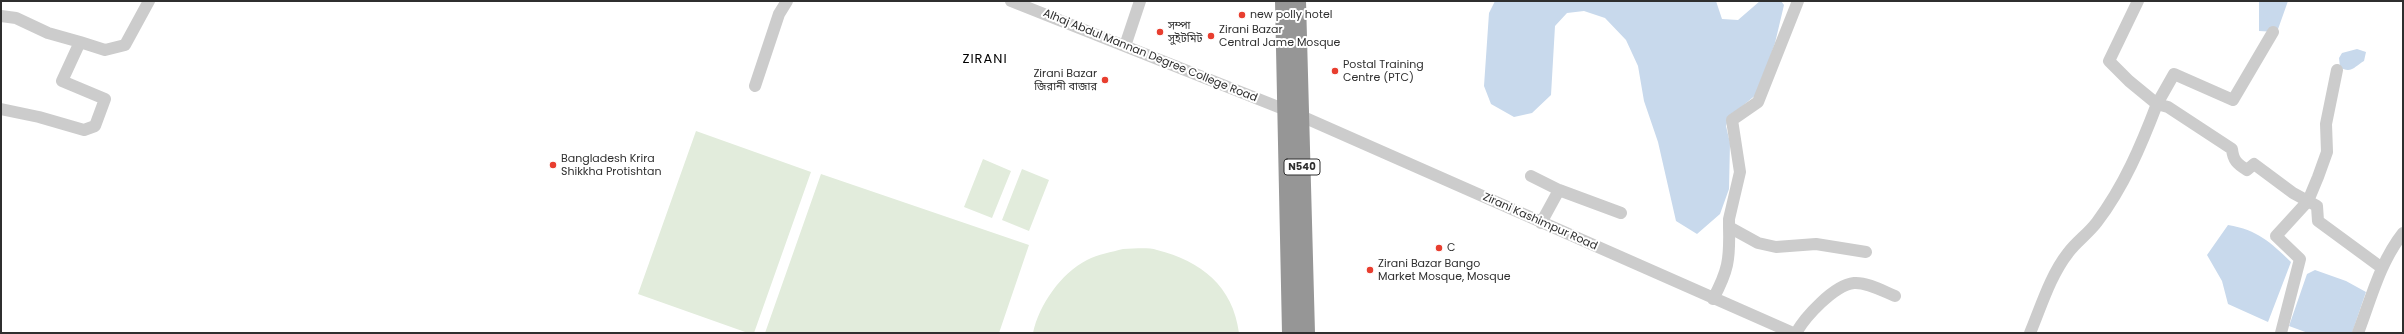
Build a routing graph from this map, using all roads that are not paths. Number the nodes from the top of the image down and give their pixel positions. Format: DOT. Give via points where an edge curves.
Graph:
graph roads {
  1 [pos="149,1"];
  2 [pos="787,1"];
  3 [pos="1011,1"];
  4 [pos="1140,1"];
  5 [pos="1284,1"];
  6 [pos="1297,1"];
  7 [pos="1798,1"];
  8 [pos="2138,1"];
  9 [pos="1,16"];
  10 [pos="2273,32"];
  11 [pos="80,42"];
  12 [pos="1125,46"];
  13 [pos="2337,70"];
  14 [pos="755,86"];
  15 [pos="2157,104"];
  16 [pos="1,109"];
  17 [pos="1295,114"];
  18 [pos="1531,176"];
  19 [pos="1559,190"];
  20 [pos="2308,201"];
  21 [pos="1621,213"];
  22 [pos="1541,223"];
  23 [pos="1729,227"];
  24 [pos="2403,233"];
  25 [pos="1866,252"];
  26 [pos="2382,268"];
  27 [pos="1895,296"];
  28 [pos="1713,299"];
  29 [pos="1291,333"];
  30 [pos="1306,333"];
  31 [pos="1793,333"];
  32 [pos="1796,333"];
  33 [pos="2030,333"];
  34 [pos="2281,333"];
  35 [pos="2358,333"];
  1 -- 11 [label="street" via="125,45 105,50"];
  2 -- 14 [label="street" via="779,14"];
  3 -- 12 [label="street, Alhaj Abdul Mannan Degree College Road"];
  4 -- 12 [label="street"];
  5 -- 17 [label="highway, N540"];
  6 -- 17 [label="highway, N540"];
  7 -- 23 [label="street" via="1758,102 1732,120 1740,172 1728,219"];
  8 -- 15 [label="street" via="2109,61"];
  9 -- 11 [label="street" via="16,18"];
  10 -- 15 [label="street" via="2233,100 2174,74"];
  11 -- 16 [label="street" via="62,81 105,98 95,126 84,130 39,116"];
  12 -- 17 [label="street, Alhaj Abdul Mannan Degree College Road"];
  13 -- 20 [label="street" via="2326,124 2327,152"];
  15 -- 20 [label="street" via="2168,107 2232,149 2233,158 2239,165 2247,170 2254,164"];
  15 -- 33 [label="street" via="2122,185 2096,224 2068,253 2056,273"];
  17 -- 22 [label="street, Zirani Kashimpur Road"];
  17 -- 29 [label="highway, N540"];
  17 -- 30 [label="highway, N540"];
  18 -- 19 [label="street"];
  19 -- 21 [label="street"];
  19 -- 22 [label="street"];
  20 -- 26 [label="street" via="2317,206 2318,221"];
  20 -- 34 [label="street" via="2276,236 2300,259"];
  22 -- 28 [label="street, Zirani Kashimpur Road"];
  23 -- 25 [label="street" via="1758,243 1776,247 1816,244"];
  23 -- 28 [label="street" via="1730,252 1726,273"];
  24 -- 26 [label="street" via="2392,247"];
  26 -- 35 [label="street"];
  27 -- 32 [label="street" via="1864,284 1844,286 1811,310"];
  28 -- 31 [label="street, Zirani Kashimpur Road"];
}
